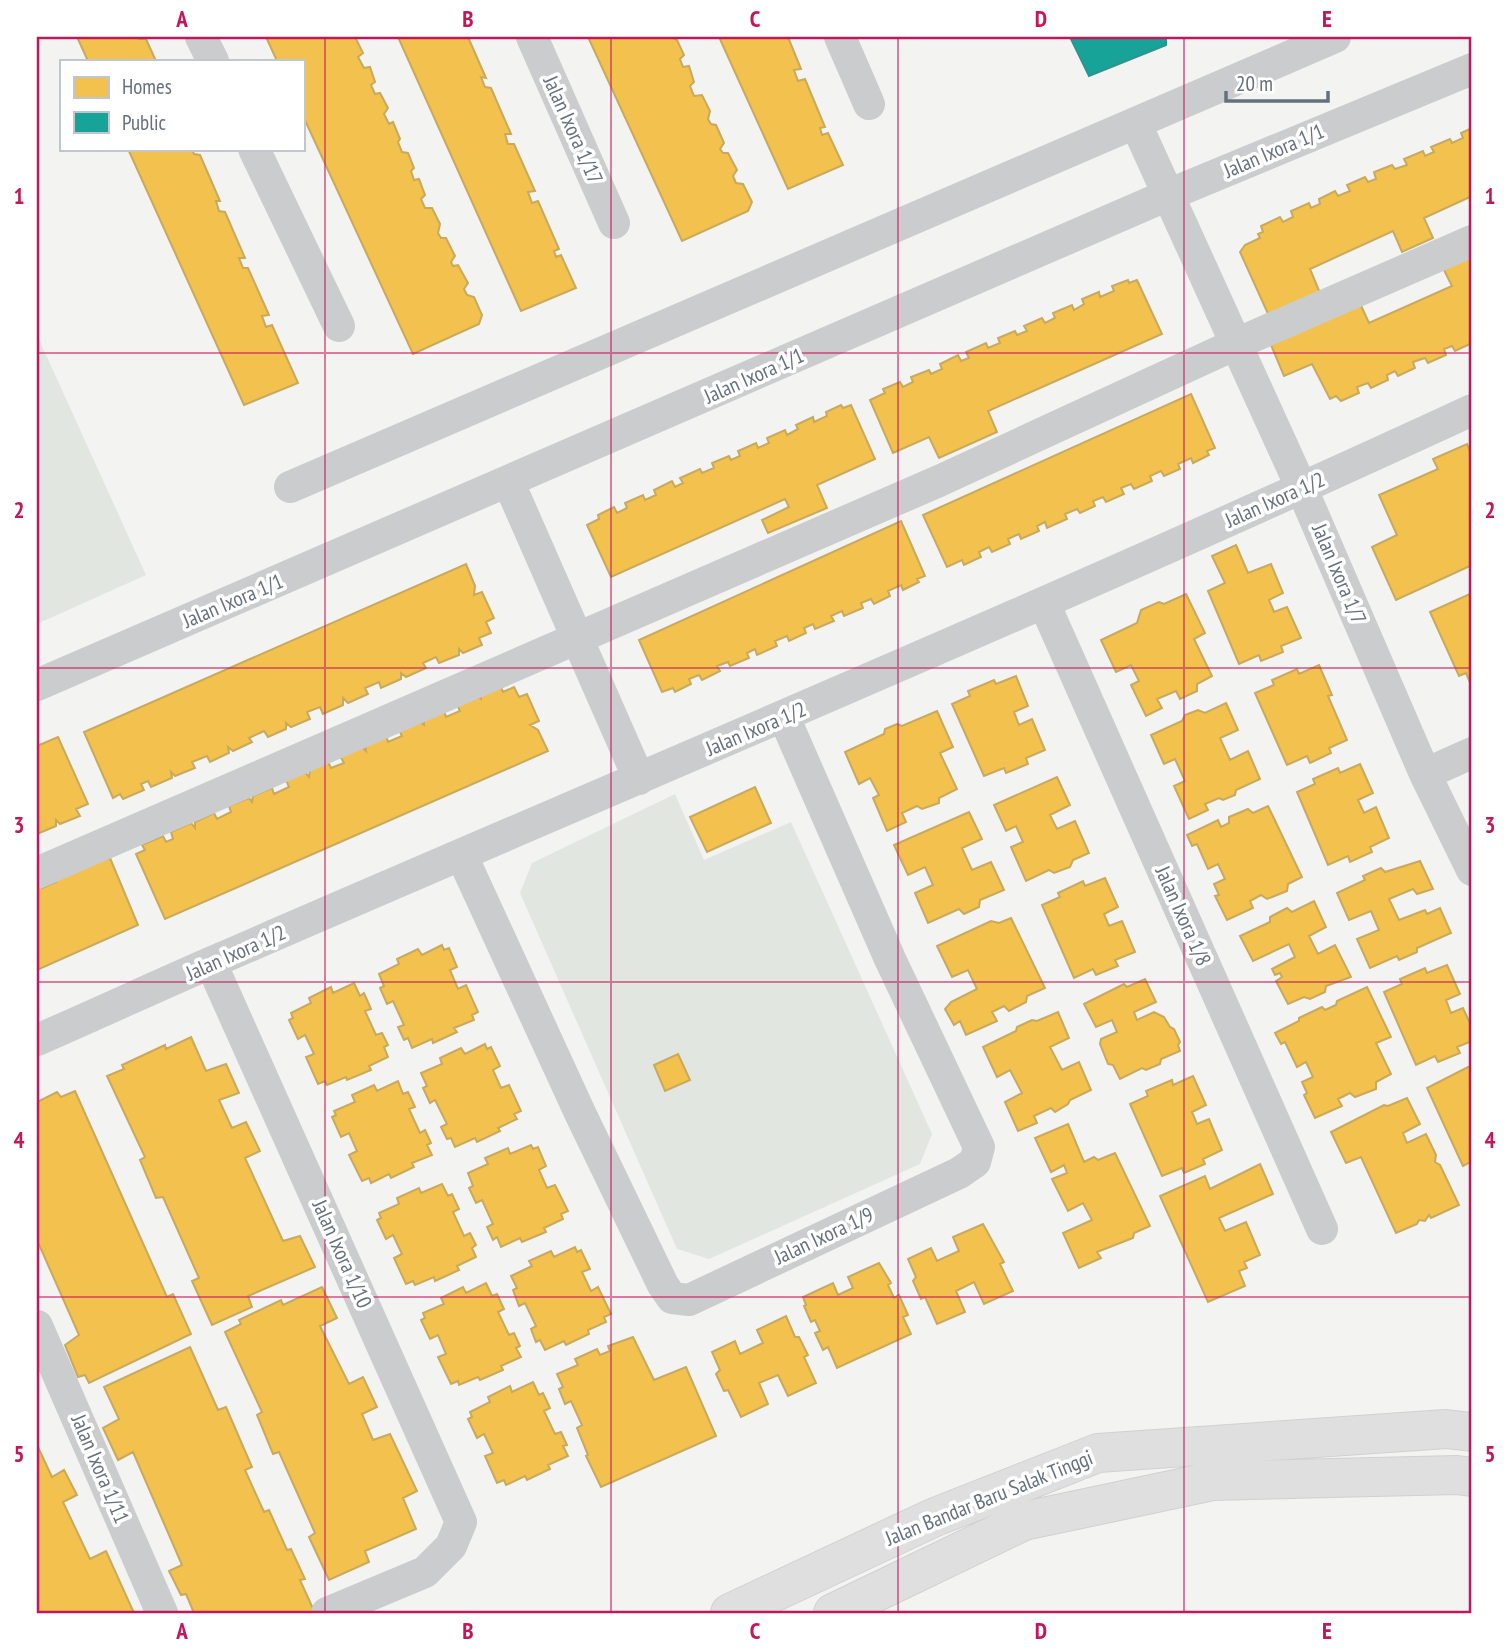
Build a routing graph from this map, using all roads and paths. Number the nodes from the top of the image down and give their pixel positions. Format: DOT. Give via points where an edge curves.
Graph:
graph roads {
  1 [pos="201,37"];
  2 [pos="532,37"];
  3 [pos="840,37"];
  4 [pos="1335,37"];
  5 [pos="1298,44"];
  6 [pos="212,60"];
  7 [pos="1472,69"];
  8 [pos="869,104"];
  9 [pos="1136,124"];
  10 [pos="254,150"];
  11 [pos="1168,195"];
  12 [pos="614,223"];
  13 [pos="1472,241"];
  14 [pos="339,326"];
  15 [pos="1236,344"];
  16 [pos="1472,410"];
  17 [pos="509,483"];
  18 [pos="290,488"];
  19 [pos="1302,489"];
  20 [pos="1044,603"];
  21 [pos="577,639"];
  22 [pos="37,685"];
  23 [pos="783,717"];
  24 [pos="1472,753"];
  25 [pos="1425,774"];
  26 [pos="639,779"];
  27 [pos="462,856"];
  28 [pos="1472,870"];
  29 [pos="37,873"];
  30 [pos="211,962"];
  31 [pos="37,1040"];
  32 [pos="1322,1229"];
  33 [pos="37,1326"];
  34 [pos="1472,1433"];
  35 [pos="1472,1477"];
  36 [pos="162,1613"];
  37 [pos="327,1613"];
  38 [pos="730,1613"];
  39 [pos="832,1613"];
  1 -- 6 [label="street"];
  2 -- 12 [label="street, Jalan Ixora 1/17"];
  3 -- 8 [label="street"];
  4 -- 5 [label="street"];
  5 -- 9 [label="street"];
  7 -- 11 [label="street, Jalan Ixora 1/1"];
  9 -- 11 [label="street, Jalan Ixora 1/7"];
  9 -- 18 [label="street"];
  10 -- 14 [label="street"];
  11 -- 15 [label="street, Jalan Ixora 1/7"];
  11 -- 17 [label="street, Jalan Ixora 1/1"];
  13 -- 15 [label="street"];
  15 -- 19 [label="street, Jalan Ixora 1/7"];
  15 -- 21 [label="street" via="939,481"];
  16 -- 19 [label="street, Jalan Ixora 1/2"];
  17 -- 21 [label="street"];
  17 -- 22 [label="street, Jalan Ixora 1/1"];
  19 -- 20 [label="street, Jalan Ixora 1/2"];
  19 -- 25 [label="street, Jalan Ixora 1/7"];
  20 -- 23 [label="street, Jalan Ixora 1/2"];
  20 -- 32 [label="street, Jalan Ixora 1/8"];
  21 -- 26 [label="street"];
  21 -- 29 [label="street"];
  23 -- 26 [label="street, Jalan Ixora 1/2"];
  23 -- 27 [label="street, Jalan Ixora 1/9" via="979,1147 975,1163 959,1173 689,1300 673,1298 663,1285"];
  24 -- 25 [label="street"];
  25 -- 28 [label="street, Jalan Ixora 1/7"];
  26 -- 27 [label="street, Jalan Ixora 1/2"];
  27 -- 30 [label="street, Jalan Ixora 1/2"];
  30 -- 31 [label="street, Jalan Ixora 1/2"];
  30 -- 37 [label="street, Jalan Ixora 1/10" via="461,1522 451,1546 425,1572"];
  33 -- 36 [label="street, Jalan Ixora 1/11"];
  34 -- 38 [label="main road, Jalan Bandar Baru Salak Tinggi" via="1446,1429 1097,1453 935,1517"];
  35 -- 39 [label="main road, Jalan Bandar Baru Salak Tinggi" via="1213,1481 1051,1515 1024,1521"];
}
